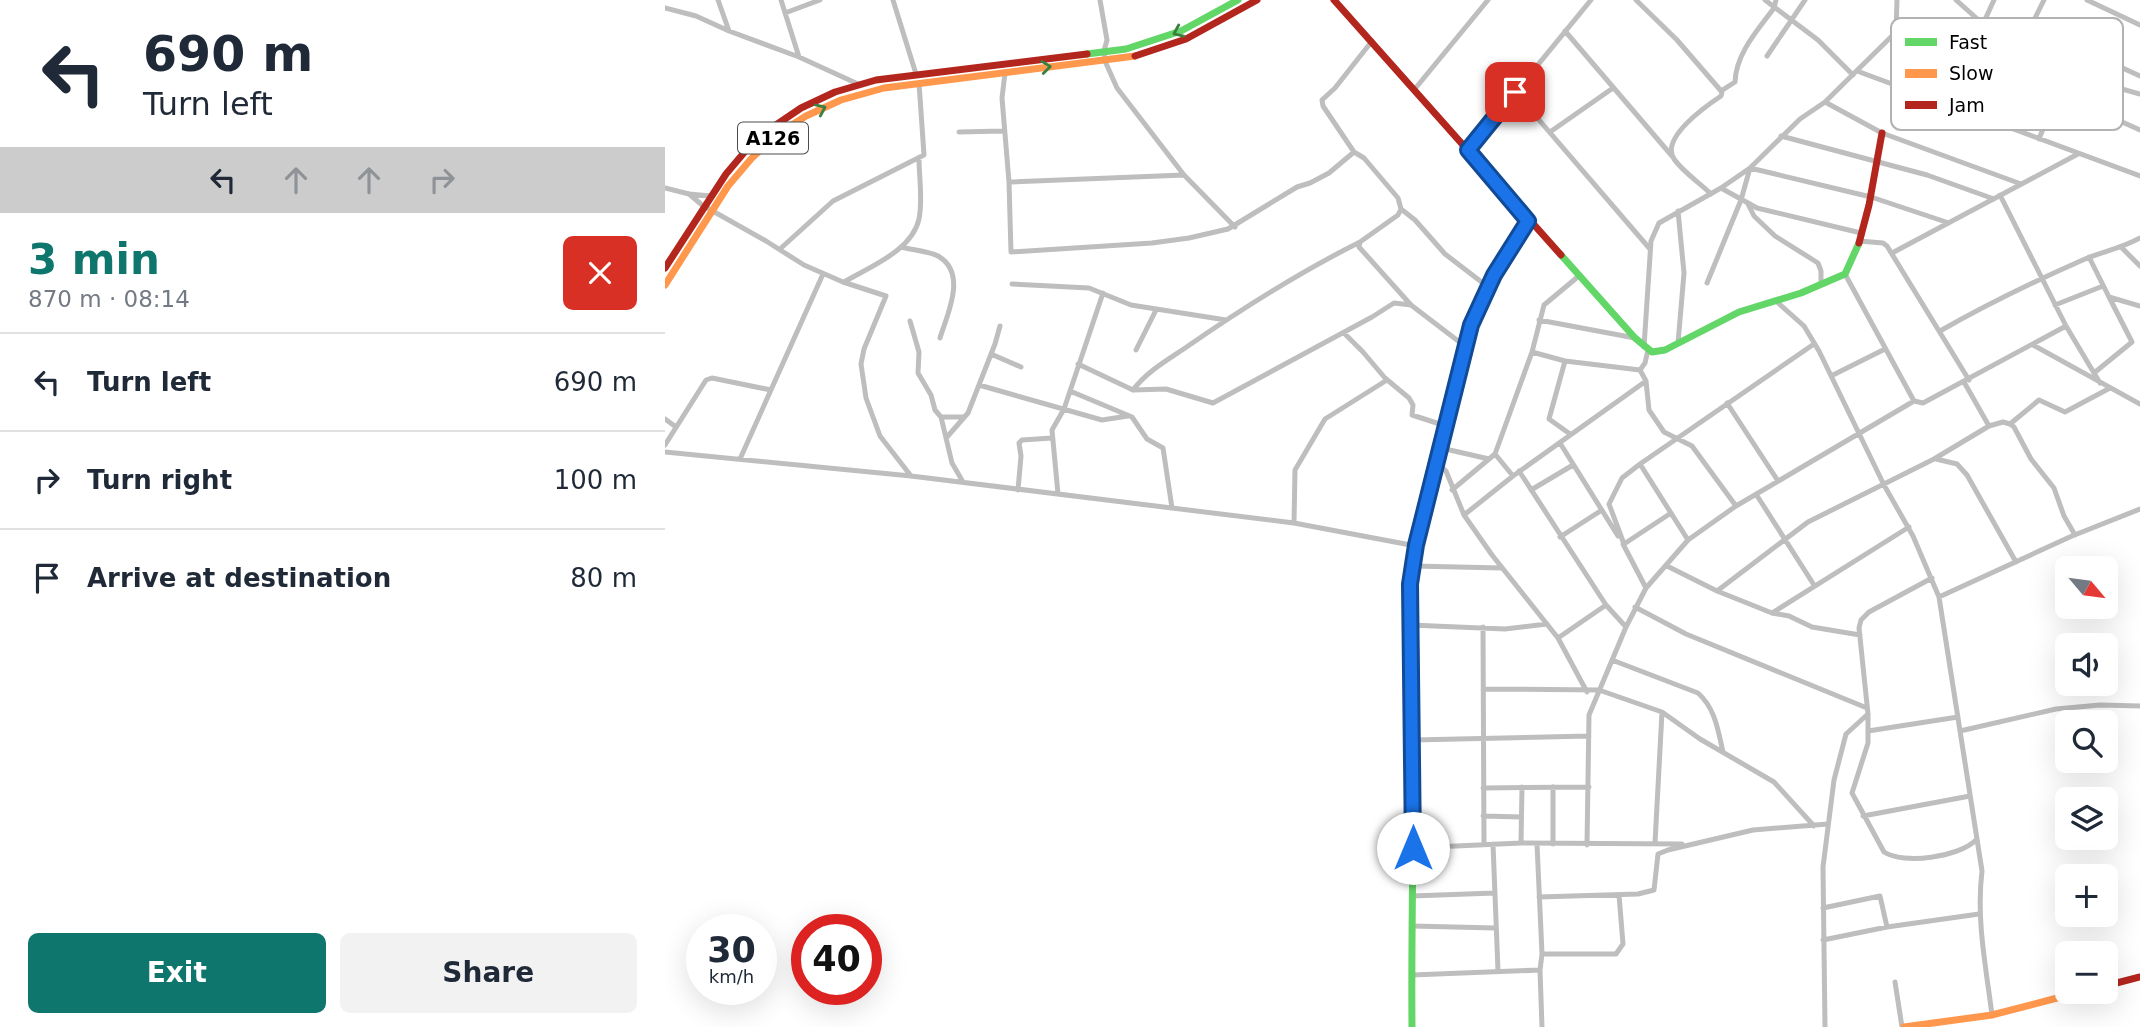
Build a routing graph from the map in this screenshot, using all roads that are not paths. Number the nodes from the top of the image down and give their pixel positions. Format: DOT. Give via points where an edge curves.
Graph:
graph roads {
  1 [pos="718,0"];
  2 [pos="781,0"];
  3 [pos="820,0"];
  4 [pos="893,0"];
  5 [pos="1100,0"];
  6 [pos="1238,0"];
  7 [pos="1257,0"];
  8 [pos="1334,0"];
  9 [pos="1488,0"];
  10 [pos="1591,0"];
  11 [pos="1636,0"];
  12 [pos="1765,0"];
  13 [pos="1776,0"];
  14 [pos="1805,0"];
  15 [pos="1897,0"];
  16 [pos="1957,0"];
  17 [pos="1994,0"];
  18 [pos="2044,0"];
  19 [pos="2087,0"];
  20 [pos="665,8"];
  21 [pos="1775,8"];
  22 [pos="785,13"];
  23 [pos="1896,18"];
  24 [pos="1976,18"];
  25 [pos="1986,18"];
  26 [pos="2035,18"];
  27 [pos="1790,20"];
  28 [pos="2140,25"];
  29 [pos="729,31"];
  30 [pos="1565,31"];
  31 [pos="1891,37"];
  32 [pos="1107,40"];
  33 [pos="1373,41"];
  34 [pos="1117,50"];
  35 [pos="1104,51"];
  36 [pos="799,57"];
  37 [pos="1767,57"];
  38 [pos="1119,60"];
  39 [pos="1105,61"];
  40 [pos="2123,68"];
  41 [pos="1005,73"];
  42 [pos="1855,73"];
  43 [pos="916,74"];
  44 [pos="2140,76"];
  45 [pos="919,83"];
  46 [pos="858,84"];
  47 [pos="1891,86"];
  48 [pos="1613,88"];
  49 [pos="2123,89"];
  50 [pos="1414,90"];
  51 [pos="1721,90"];
  52 [pos="1515,92"];
  53 [pos="2140,94"];
  54 [pos="1825,102"];
  55 [pos="2123,122"];
  56 [pos="2014,130"];
  57 [pos="2043,130"];
  58 [pos="2140,130"];
  59 [pos="1003,131"];
  60 [pos="959,132"];
  61 [pos="1549,132"];
  62 [pos="1882,133"];
  63 [pos="1781,136"];
  64 [pos="2039,139"];
  65 [pos="1468,150"];
  66 [pos="1354,152"];
  67 [pos="2078,154"];
  68 [pos="919,158"];
  69 [pos="1673,158"];
  70 [pos="1876,160"];
  71 [pos="1750,168"];
  72 [pos="1184,175"];
  73 [pos="2140,176"];
  74 [pos="1009,181"];
  75 [pos="2021,184"];
  76 [pos="665,188"];
  77 [pos="1721,188"];
  78 [pos="689,194"];
  79 [pos="709,194"];
  80 [pos="1711,194"];
  81 [pos="1871,197"];
  82 [pos="1997,197"];
  83 [pos="716,199"];
  84 [pos="1741,200"];
  85 [pos="1748,204"];
  86 [pos="706,207"];
  87 [pos="1401,209"];
  88 [pos="1678,211"];
  89 [pos="1528,221"];
  90 [pos="1949,223"];
  91 [pos="1235,227"];
  92 [pos="1860,237"];
  93 [pos="2140,238"];
  94 [pos="1360,242"];
  95 [pos="901,247"];
  96 [pos="780,248"];
  97 [pos="2122,248"];
  98 [pos="1650,250"];
  99 [pos="1892,253"];
  100 [pos="2089,257"];
  101 [pos="2140,266"];
  102 [pos="665,268"];
  103 [pos="823,274"];
  104 [pos="1845,274"];
  105 [pos="1580,275"];
  106 [pos="2043,279"];
  107 [pos="843,282"];
  108 [pos="1707,283"];
  109 [pos="1012,284"];
  110 [pos="1821,284"];
  111 [pos="665,285"];
  112 [pos="2103,286"];
  113 [pos="1488,287"];
  114 [pos="1104,293"];
  115 [pos="2109,297"];
  116 [pos="1776,301"];
  117 [pos="1411,304"];
  118 [pos="2055,305"];
  119 [pos="2140,306"];
  120 [pos="1156,310"];
  121 [pos="1226,320"];
  122 [pos="1539,320"];
  123 [pos="910,321"];
  124 [pos="1000,326"];
  125 [pos="2066,326"];
  126 [pos="1940,331"];
  127 [pos="1344,333"];
  128 [pos="940,338"];
  129 [pos="1635,338"];
  130 [pos="1678,343"];
  131 [pos="1814,344"];
  132 [pos="2033,345"];
  133 [pos="1466,346"];
  134 [pos="1646,348"];
  135 [pos="1885,349"];
  136 [pos="1136,350"];
  137 [pos="1532,352"];
  138 [pos="991,354"];
  139 [pos="1565,360"];
  140 [pos="1078,364"];
  141 [pos="1021,367"];
  142 [pos="1640,370"];
  143 [pos="2094,373"];
  144 [pos="1831,376"];
  145 [pos="1387,380"];
  146 [pos="1646,380"];
  147 [pos="1967,381"];
  148 [pos="1139,382"];
  149 [pos="2099,383"];
  150 [pos="979,385"];
  151 [pos="1144,388"];
  152 [pos="2110,388"];
  153 [pos="771,390"];
  154 [pos="1133,390"];
  155 [pos="1070,391"];
  156 [pos="1914,401"];
  157 [pos="1727,403"];
  158 [pos="2140,404"];
  159 [pos="1064,409"];
  160 [pos="1128,416"];
  161 [pos="941,417"];
  162 [pos="963,418"];
  163 [pos="665,419"];
  164 [pos="2010,424"];
  165 [pos="1446,426"];
  166 [pos="1989,426"];
  167 [pos="676,427"];
  168 [pos="1859,432"];
  169 [pos="1570,434"];
  170 [pos="947,437"];
  171 [pos="1052,438"];
  172 [pos="1676,438"];
  173 [pos="1560,443"];
  174 [pos="665,445"];
  175 [pos="1441,447"];
  176 [pos="665,452"];
  177 [pos="1495,454"];
  178 [pos="740,459"];
  179 [pos="1489,459"];
  180 [pos="1934,459"];
  181 [pos="1437,463"];
  182 [pos="1640,464"];
  183 [pos="1573,465"];
  184 [pos="1519,471"];
  185 [pos="911,476"];
  186 [pos="1513,476"];
  187 [pos="1778,481"];
  188 [pos="963,482"];
  189 [pos="1884,485"];
  190 [pos="1018,489"];
  191 [pos="1452,490"];
  192 [pos="1531,490"];
  193 [pos="1058,494"];
  194 [pos="1756,494"];
  195 [pos="1736,506"];
  196 [pos="1171,508"];
  197 [pos="2140,509"];
  198 [pos="1602,510"];
  199 [pos="1671,513"];
  200 [pos="1464,515"];
  201 [pos="1294,523"];
  202 [pos="1909,527"];
  203 [pos="2075,535"];
  204 [pos="1560,537"];
  205 [pos="1786,539"];
  206 [pos="1688,540"];
  207 [pos="1623,544"];
  208 [pos="1416,545"];
  209 [pos="2015,562"];
  210 [pos="1413,566"];
  211 [pos="1667,566"];
  212 [pos="1502,568"];
  213 [pos="1932,578"];
  214 [pos="1814,585"];
  215 [pos="1646,588"];
  216 [pos="1717,591"];
  217 [pos="1940,597"];
  218 [pos="1606,605"];
  219 [pos="1635,607"];
  220 [pos="1772,613"];
  221 [pos="1547,624"];
  222 [pos="1410,625"];
  223 [pos="1626,627"];
  224 [pos="1483,628"];
  225 [pos="1860,635"];
  226 [pos="1558,638"];
  227 [pos="1612,660"];
  228 [pos="1483,689"];
  229 [pos="1599,690"];
  230 [pos="1587,692"];
  231 [pos="2140,706"];
  232 [pos="1868,711"];
  233 [pos="1662,712"];
  234 [pos="1958,717"];
  235 [pos="1868,731"];
  236 [pos="1960,731"];
  237 [pos="1589,736"];
  238 [pos="1484,738"];
  239 [pos="1413,740"];
  240 [pos="1723,752"];
  241 [pos="1522,787"];
  242 [pos="1553,787"];
  243 [pos="1589,787"];
  244 [pos="1483,788"];
  245 [pos="1970,796"];
  246 [pos="1483,816"];
  247 [pos="1863,816"];
  248 [pos="1521,817"];
  249 [pos="1828,824"];
  250 [pos="1814,825"];
  251 [pos="1976,840"];
  252 [pos="1521,843"];
  253 [pos="1655,843"];
  254 [pos="1484,844"];
  255 [pos="1493,844"];
  256 [pos="1537,844"];
  257 [pos="1553,844"];
  258 [pos="1689,844"];
  259 [pos="1587,845"];
  260 [pos="1413,848"];
  261 [pos="1495,893"];
  262 [pos="1619,895"];
  263 [pos="1412,896"];
  264 [pos="1539,897"];
  265 [pos="1823,908"];
  266 [pos="1979,914"];
  267 [pos="1412,926"];
  268 [pos="1887,927"];
  269 [pos="1495,928"];
  270 [pos="1823,940"];
  271 [pos="1542,954"];
  272 [pos="1540,970"];
  273 [pos="1497,971"];
  274 [pos="1412,975"];
  275 [pos="2140,977"];
  276 [pos="1895,982"];
  277 [pos="2118,983"];
  278 [pos="2055,999"];
  279 [pos="1992,1015"];
  280 [pos="1412,1027"];
  281 [pos="1542,1027"];
  282 [pos="1825,1027"];
  283 [pos="1903,1027"];
  1 -- 29 [label="street"];
  2 -- 22 [label="street"];
  3 -- 22 [label="street"];
  4 -- 43 [label="street"];
  5 -- 32 [label="street"];
  6 -- 34 [label="main road, A126, one-way" via="1181,31"];
  7 -- 38 [label="main road, A126" via="1186,39"];
  8 -- 33 [label="main road"];
  9 -- 50 [label="street"];
  10 -- 30 [label="street"];
  11 -- 51 [label="street"];
  12 -- 21 [label="street"];
  13 -- 21 [label="street"];
  14 -- 27 [label="street"];
  15 -- 23 [label="street"];
  16 -- 24 [label="street"];
  17 -- 25 [label="street"];
  18 -- 26 [label="street"];
  19 -- 28 [label="street"];
  20 -- 29 [label="street"];
  21 -- 27 [label="street"];
  21 -- 51 [label="street" via="1746,47 1735,82"];
  22 -- 36 [label="street"];
  27 -- 37 [label="street"];
  27 -- 42 [label="street"];
  29 -- 36 [label="street"];
  30 -- 48 [label="street"];
  30 -- 52 [label="street"];
  31 -- 42 [label="street"];
  32 -- 34 [label="street"];
  32 -- 35 [label="street"];
  33 -- 50 [label="main road"];
  33 -- 66 [label="street" via="1322,100"];
  34 -- 35 [label="main road, A126"];
  34 -- 38 [label="street"];
  35 -- 39 [label="street"];
  35 -- 43 [label="main road, A126"];
  36 -- 46 [label="street"];
  38 -- 39 [label="main road, A126"];
  41 -- 39 [label="main road, A126, one-way"];
  39 -- 72 [label="street" via="1117,88"];
  40 -- 44 [label="street"];
  41 -- 45 [label="main road, A126"];
  41 -- 59 [label="street"];
  42 -- 47 [label="street"];
  42 -- 54 [label="street"];
  43 -- 46 [label="main road, A126"];
  45 -- 68 [label="street" via="925,153"];
  83 -- 45 [label="main road, A126, one-way" via="757,152 803,118 853,96"];
  46 -- 79 [label="main road, A126" via="804,106 775,124 734,161"];
  48 -- 61 [label="street"];
  48 -- 69 [label="street"];
  49 -- 53 [label="street"];
  50 -- 65 [label="main road"];
  51 -- 69 [label="street" via="1721,96 1679,130 1671,149"];
  52 -- 61 [label="street"];
  52 -- 65 [label="street"];
  54 -- 62 [label="street"];
  54 -- 63 [label="street"];
  55 -- 58 [label="street"];
  56 -- 64 [label="street"];
  57 -- 64 [label="street"];
  59 -- 60 [label="street"];
  59 -- 74 [label="street"];
  61 -- 98 [label="street"];
  62 -- 70 [label="main road"];
  62 -- 75 [label="street"];
  63 -- 70 [label="street"];
  63 -- 71 [label="street"];
  64 -- 67 [label="street"];
  65 -- 89 [label="main road"];
  66 -- 87 [label="street" via="1398,198"];
  66 -- 91 [label="street" via="1329,173 1297,187"];
  67 -- 73 [label="street"];
  67 -- 75 [label="street"];
  68 -- 95 [label="street" via="919,220"];
  68 -- 96 [label="street" via="833,201"];
  69 -- 80 [label="street"];
  70 -- 81 [label="main road"];
  70 -- 82 [label="street"];
  71 -- 77 [label="street"];
  71 -- 81 [label="street"];
  71 -- 84 [label="street"];
  72 -- 74 [label="street"];
  72 -- 91 [label="street"];
  74 -- 91 [label="street" via="1011,251 1152,243"];
  75 -- 82 [label="street"];
  76 -- 78 [label="street"];
  77 -- 80 [label="street"];
  77 -- 84 [label="street"];
  78 -- 79 [label="street"];
  78 -- 86 [label="street"];
  79 -- 83 [label="street"];
  79 -- 86 [label="main road, A126"];
  80 -- 88 [label="street"];
  81 -- 90 [label="street"];
  81 -- 92 [label="main road"];
  82 -- 90 [label="street"];
  82 -- 106 [label="street"];
  83 -- 86 [label="main road, A126"];
  84 -- 85 [label="street"];
  84 -- 108 [label="street"];
  85 -- 92 [label="street"];
  85 -- 110 [label="street" via="1775,236 1818,263"];
  86 -- 96 [label="street"];
  86 -- 102 [label="main road, A126"];
  86 -- 111 [label="main road, A126"];
  87 -- 94 [label="street" via="1394,220"];
  87 -- 113 [label="street" via="1445,254"];
  88 -- 98 [label="street" via="1659,223"];
  88 -- 130 [label="street" via="1684,273"];
  89 -- 105 [label="main road"];
  89 -- 113 [label="main road"];
  90 -- 99 [label="street"];
  92 -- 99 [label="street" via="1883,243"];
  92 -- 104 [label="main road"];
  93 -- 97 [label="street"];
  94 -- 117 [label="street" via="1359,247"];
  94 -- 121 [label="street"];
  95 -- 107 [label="street"];
  95 -- 128 [label="street" via="938,256 951,273 954,290"];
  96 -- 103 [label="street"];
  97 -- 100 [label="street"];
  97 -- 101 [label="street"];
  98 -- 134 [label="street"];
  99 -- 126 [label="street"];
  100 -- 106 [label="street"];
  100 -- 112 [label="street"];
  103 -- 107 [label="street"];
  103 -- 153 [label="street"];
  104 -- 110 [label="main road"];
  104 -- 135 [label="street"];
  105 -- 122 [label="street" via="1544,304"];
  105 -- 129 [label="main road"];
  106 -- 118 [label="street"];
  106 -- 126 [label="street"];
  107 -- 185 [label="street" via="886,296 861,364 866,398 880,436"];
  109 -- 114 [label="street" via="1089,288"];
  110 -- 116 [label="main road"];
  112 -- 115 [label="street"];
  112 -- 118 [label="street"];
  113 -- 133 [label="main road"];
  114 -- 120 [label="street"];
  114 -- 140 [label="street"];
  115 -- 119 [label="street"];
  115 -- 143 [label="street" via="2132,342"];
  116 -- 130 [label="main road" via="1739,312"];
  116 -- 131 [label="street" via="1804,326"];
  117 -- 127 [label="street" via="1394,303"];
  117 -- 133 [label="street"];
  118 -- 125 [label="street"];
  120 -- 121 [label="street"];
  120 -- 136 [label="street"];
  121 -- 148 [label="street"];
  122 -- 129 [label="street"];
  122 -- 137 [label="street"];
  123 -- 161 [label="street" via="919,352 918,373"];
  124 -- 138 [label="street"];
  125 -- 132 [label="street"];
  125 -- 143 [label="street"];
  126 -- 147 [label="street"];
  127 -- 145 [label="street"];
  127 -- 151 [label="street" via="1213,403 1166,389"];
  129 -- 134 [label="main road"];
  130 -- 134 [label="main road" via="1665,350"];
  131 -- 144 [label="street"];
  131 -- 157 [label="street"];
  132 -- 147 [label="street"];
  132 -- 149 [label="street"];
  133 -- 165 [label="main road"];
  134 -- 142 [label="street"];
  135 -- 144 [label="street"];
  135 -- 156 [label="street"];
  137 -- 139 [label="street"];
  137 -- 177 [label="street"];
  138 -- 141 [label="street"];
  138 -- 150 [label="street"];
  139 -- 142 [label="street"];
  139 -- 169 [label="street" via="1549,419"];
  140 -- 154 [label="street"];
  140 -- 155 [label="street"];
  142 -- 146 [label="street"];
  143 -- 149 [label="street"];
  144 -- 168 [label="street"];
  145 -- 165 [label="street" via="1409,398 1412,415"];
  145 -- 201 [label="street" via="1325,419 1296,470"];
  146 -- 169 [label="street"];
  146 -- 172 [label="street" via="1649,410 1664,432"];
  147 -- 156 [label="street" via="1923,403"];
  147 -- 166 [label="street"];
  148 -- 151 [label="street"];
  148 -- 154 [label="street"];
  149 -- 152 [label="street"];
  150 -- 159 [label="street"];
  150 -- 162 [label="street"];
  151 -- 154 [label="street"];
  152 -- 158 [label="street"];
  152 -- 164 [label="street" via="2065,412 2039,400"];
  153 -- 167 [label="street" via="706,380"];
  153 -- 178 [label="street"];
  155 -- 159 [label="street"];
  155 -- 160 [label="street"];
  156 -- 168 [label="street"];
  157 -- 172 [label="street"];
  157 -- 187 [label="street"];
  159 -- 160 [label="street" via="1102,419"];
  159 -- 171 [label="street" via="1052,426"];
  160 -- 196 [label="street" via="1147,439 1163,448"];
  161 -- 162 [label="street"];
  161 -- 170 [label="street"];
  162 -- 170 [label="street"];
  163 -- 167 [label="street"];
  164 -- 166 [label="street"];
  164 -- 203 [label="street" via="2054,488"];
  165 -- 175 [label="main road"];
  166 -- 180 [label="street"];
  167 -- 174 [label="street"];
  168 -- 187 [label="street"];
  168 -- 189 [label="street"];
  169 -- 173 [label="street"];
  170 -- 188 [label="street" via="952,463"];
  171 -- 190 [label="street" via="1019,443"];
  171 -- 193 [label="street"];
  172 -- 182 [label="street"];
  172 -- 195 [label="street" via="1692,446"];
  173 -- 183 [label="street"];
  173 -- 184 [label="street"];
  175 -- 179 [label="street"];
  175 -- 181 [label="main road"];
  176 -- 178 [label="street"];
  177 -- 179 [label="street"];
  177 -- 186 [label="street"];
  178 -- 185 [label="street"];
  179 -- 191 [label="street"];
  180 -- 189 [label="street"];
  180 -- 209 [label="street" via="1957,464 1967,475"];
  181 -- 191 [label="street" via="1446,471"];
  181 -- 208 [label="main road"];
  182 -- 199 [label="street"];
  182 -- 207 [label="street" via="1622,478 1609,504"];
  183 -- 192 [label="street"];
  183 -- 198 [label="street"];
  184 -- 186 [label="street"];
  184 -- 192 [label="street"];
  185 -- 188 [label="street"];
  186 -- 200 [label="street"];
  187 -- 194 [label="street"];
  188 -- 190 [label="street"];
  189 -- 202 [label="street"];
  189 -- 205 [label="street" via="1808,522"];
  190 -- 193 [label="street"];
  191 -- 200 [label="street"];
  192 -- 204 [label="street"];
  193 -- 196 [label="street"];
  194 -- 195 [label="street"];
  194 -- 205 [label="street"];
  195 -- 206 [label="street"];
  196 -- 201 [label="street"];
  197 -- 203 [label="street"];
  198 -- 204 [label="street"];
  198 -- 207 [label="street"];
  199 -- 206 [label="street"];
  199 -- 207 [label="street"];
  200 -- 212 [label="street"];
  201 -- 208 [label="street"];
  202 -- 213 [label="street"];
  202 -- 214 [label="street"];
  203 -- 209 [label="street"];
  204 -- 218 [label="street"];
  205 -- 214 [label="street"];
  205 -- 216 [label="street"];
  206 -- 211 [label="street"];
  207 -- 215 [label="street"];
  208 -- 210 [label="main road"];
  209 -- 217 [label="street"];
  210 -- 212 [label="street"];
  210 -- 222 [label="main road"];
  211 -- 215 [label="street"];
  211 -- 216 [label="street"];
  212 -- 221 [label="street"];
  213 -- 217 [label="street"];
  213 -- 225 [label="street" via="1869,612 1861,620"];
  214 -- 220 [label="street"];
  215 -- 219 [label="street"];
  216 -- 220 [label="street"];
  217 -- 234 [label="street"];
  218 -- 223 [label="street"];
  218 -- 226 [label="street"];
  219 -- 223 [label="street"];
  219 -- 232 [label="street" via="1686,634"];
  220 -- 225 [label="street" via="1812,627"];
  221 -- 224 [label="street"];
  221 -- 226 [label="street"];
  222 -- 224 [label="street"];
  222 -- 239 [label="main road"];
  223 -- 227 [label="street"];
  224 -- 228 [label="street"];
  225 -- 232 [label="street"];
  226 -- 230 [label="street"];
  227 -- 229 [label="street"];
  227 -- 240 [label="street" via="1698,693 1707,701"];
  228 -- 230 [label="street"];
  228 -- 238 [label="street"];
  229 -- 230 [label="street"];
  229 -- 233 [label="street"];
  229 -- 237 [label="street" via="1589,715"];
  231 -- 236 [label="street" via="2056,709"];
  232 -- 235 [label="street"];
  232 -- 249 [label="street" via="1846,734 1833,780"];
  233 -- 240 [label="street"];
  233 -- 253 [label="street"];
  234 -- 235 [label="street"];
  234 -- 236 [label="street"];
  235 -- 247 [label="street" via="1865,757 1852,793"];
  236 -- 245 [label="street"];
  237 -- 238 [label="street"];
  237 -- 243 [label="street"];
  238 -- 239 [label="street"];
  238 -- 244 [label="street"];
  239 -- 260 [label="main road"];
  240 -- 250 [label="street" via="1774,782"];
  241 -- 242 [label="street"];
  241 -- 244 [label="street"];
  241 -- 248 [label="street"];
  242 -- 243 [label="street"];
  242 -- 257 [label="street"];
  243 -- 259 [label="street"];
  244 -- 246 [label="street"];
  245 -- 247 [label="street"];
  245 -- 251 [label="street"];
  246 -- 248 [label="street"];
  246 -- 254 [label="street"];
  247 -- 251 [label="street" via="1884,852 1901,859 1924,859"];
  248 -- 252 [label="street"];
  249 -- 250 [label="street"];
  249 -- 265 [label="street"];
  250 -- 258 [label="street" via="1753,830"];
  251 -- 266 [label="street" via="1982,871"];
  252 -- 255 [label="street"];
  252 -- 256 [label="street"];
  253 -- 258 [label="street"];
  253 -- 259 [label="street"];
  254 -- 255 [label="street"];
  254 -- 260 [label="street"];
  255 -- 261 [label="street"];
  256 -- 257 [label="street"];
  256 -- 264 [label="street"];
  257 -- 259 [label="street"];
  258 -- 262 [label="street" via="1658,854 1654,890"];
  260 -- 263 [label="main road"];
  261 -- 263 [label="street"];
  261 -- 269 [label="street"];
  262 -- 264 [label="street"];
  262 -- 271 [label="street" via="1623,944 1616,954"];
  263 -- 267 [label="main road"];
  264 -- 271 [label="street"];
  265 -- 268 [label="street" via="1880,896"];
  265 -- 270 [label="street"];
  266 -- 268 [label="street"];
  266 -- 279 [label="street"];
  267 -- 269 [label="street"];
  267 -- 274 [label="main road"];
  268 -- 270 [label="street"];
  269 -- 273 [label="street"];
  270 -- 282 [label="street"];
  271 -- 272 [label="street"];
  272 -- 273 [label="street"];
  272 -- 281 [label="street"];
  273 -- 274 [label="street"];
  274 -- 280 [label="main road"];
  275 -- 277 [label="main road"];
  276 -- 283 [label="street"];
  278 -- 279 [label="main road"];
  279 -- 283 [label="main road"];
}
